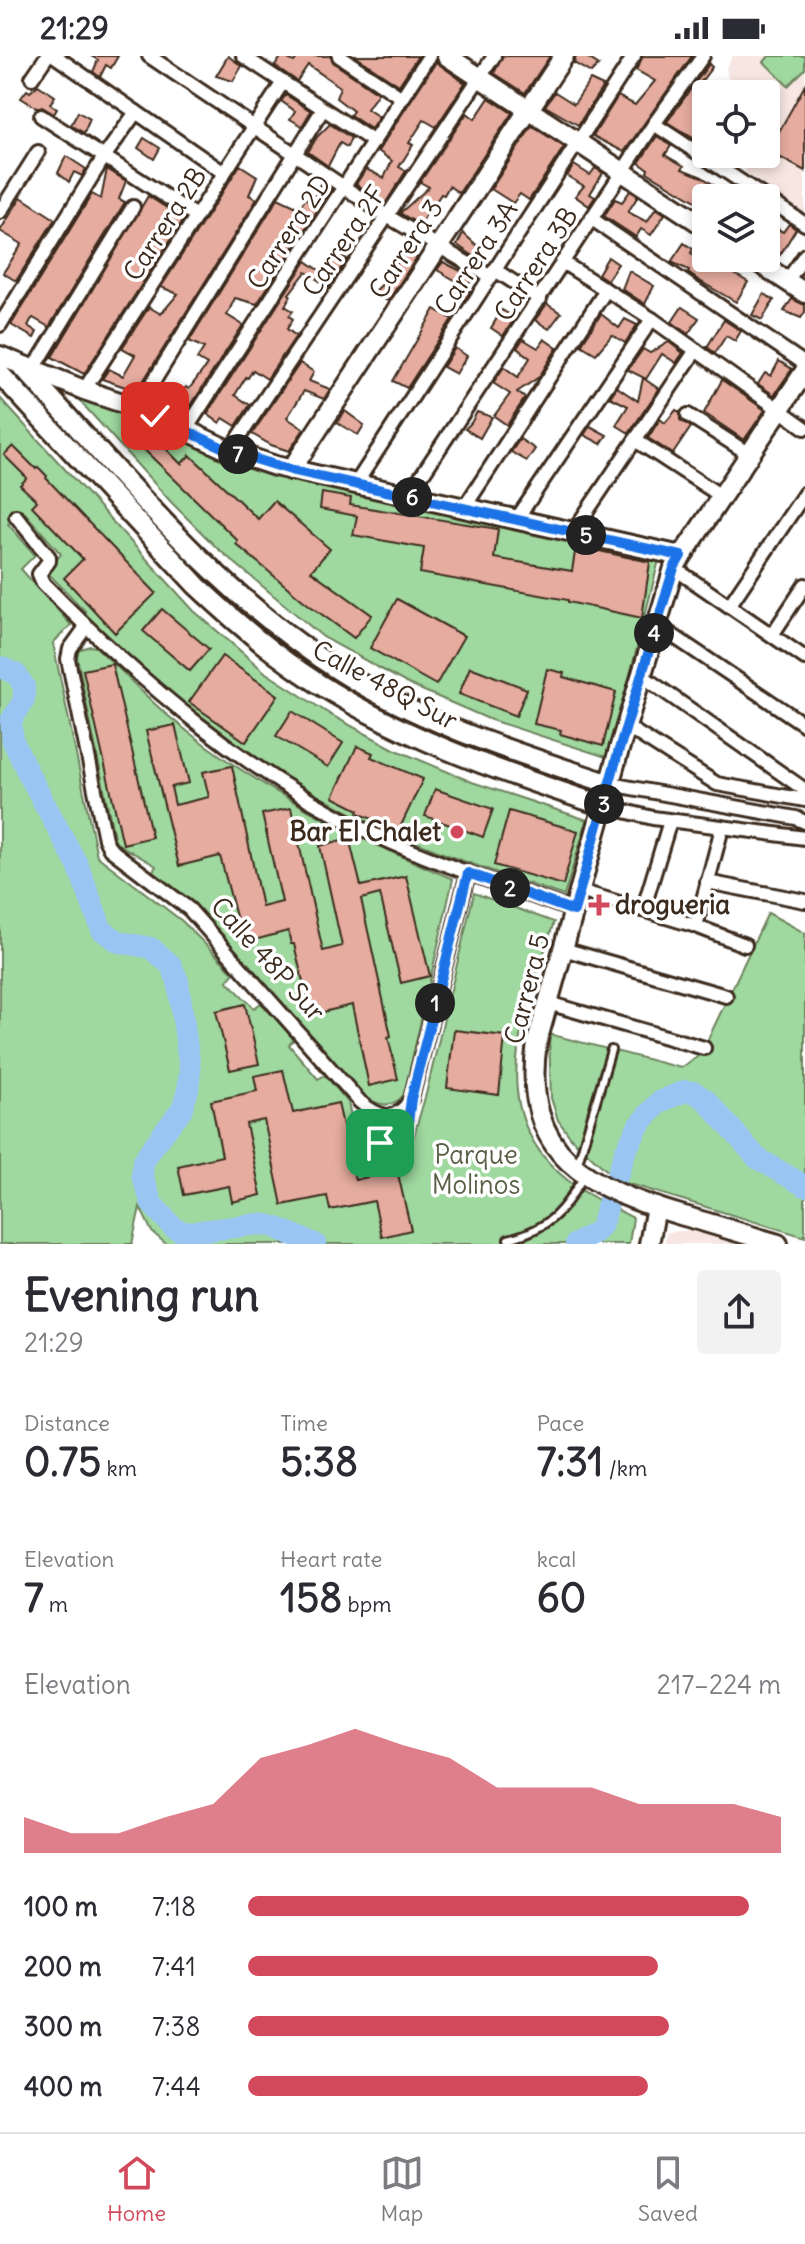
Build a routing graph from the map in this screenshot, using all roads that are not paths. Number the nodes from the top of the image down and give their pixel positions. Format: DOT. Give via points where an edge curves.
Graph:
graph roads {
  1 [pos="47,56"];
  2 [pos="55,56"];
  3 [pos="149,56"];
  4 [pos="243,56"];
  5 [pos="339,56"];
  6 [pos="429,56"];
  7 [pos="447,56"];
  8 [pos="494,56"];
  9 [pos="564,56"];
  10 [pos="634,56"];
  11 [pos="703,56"];
  12 [pos="479,77"];
  13 [pos="32,78"];
  14 [pos="283,82"];
  15 [pos="402,98"];
  16 [pos="323,109"];
  17 [pos="528,110"];
  18 [pos="136,112"];
  19 [pos="41,116"];
  20 [pos="654,124"];
  21 [pos="254,129"];
  22 [pos="374,142"];
  23 [pos="578,143"];
  24 [pos="38,152"];
  25 [pos="295,155"];
  26 [pos="104,157"];
  27 [pos="623,172"];
  28 [pos="224,173"];
  29 [pos="745,184"];
  30 [pos="344,187"];
  31 [pos="133,207"];
  32 [pos="780,207"];
  33 [pos="0,212"];
  34 [pos="196,216"];
  35 [pos="387,216"];
  36 [pos="692,218"];
  37 [pos="592,219"];
  38 [pos="805,224"];
  39 [pos="439,245"];
  40 [pos="805,255"];
  41 [pos="562,262"];
  42 [pos="773,272"];
  43 [pos="493,274"];
  44 [pos="787,281"];
  45 [pos="606,290"];
  46 [pos="805,293"];
  47 [pos="540,299"];
  48 [pos="652,319"];
  49 [pos="0,325"];
  50 [pos="696,350"];
  51 [pos="0,356"];
  52 [pos="805,364"];
  53 [pos="27,368"];
  54 [pos="805,371"];
  55 [pos="0,374"];
  56 [pos="84,390"];
  57 [pos="137,408"];
  58 [pos="779,409"];
  59 [pos="688,415"];
  60 [pos="805,428"];
  61 [pos="185,431"];
  62 [pos="635,440"];
  63 [pos="230,451"];
  64 [pos="749,454"];
  65 [pos="291,470"];
  66 [pos="355,485"];
  67 [pos="805,493"];
  68 [pos="408,496"];
  69 [pos="721,496"];
  70 [pos="464,508"];
  71 [pos="16,516"];
  72 [pos="516,520"];
  73 [pos="573,532"];
  74 [pos="677,562"];
  75 [pos="805,585"];
  76 [pos="729,606"];
  77 [pos="657,625"];
  78 [pos="86,627"];
  79 [pos="772,635"];
  80 [pos="805,658"];
  81 [pos="641,675"];
  82 [pos="805,725"];
  83 [pos="635,732"];
  84 [pos="610,784"];
  85 [pos="805,790"];
  86 [pos="805,800"];
  87 [pos="604,806"];
  88 [pos="670,821"];
  89 [pos="805,822"];
  90 [pos="722,828"];
  91 [pos="805,838"];
  92 [pos="468,873"];
  93 [pos="707,882"];
  94 [pos="580,891"];
  95 [pos="805,901"];
  96 [pos="643,910"];
  97 [pos="574,911"];
  98 [pos="696,926"];
  99 [pos="745,945"];
  100 [pos="563,949"];
  101 [pos="726,996"];
  102 [pos="548,1003"];
  103 [pos="704,1048"];
  104 [pos="611,1050"];
  105 [pos="411,1099"];
  106 [pos="370,1110"];
  107 [pos="586,1176"];
  108 [pos="656,1207"];
  109 [pos="508,1239"];
  110 [pos="773,1243"];
  111 [pos="649,1244"];
  1 -- 13 [label="street"];
  2 -- 18 [label="street"];
  3 -- 21 [label="street"];
  4 -- 14 [label="street"];
  5 -- 15 [label="street"];
  6 -- 15 [label="street, Carrera 2D"];
  7 -- 12 [label="main road"];
  8 -- 12 [label="street, Carrera 2F"];
  9 -- 17 [label="main road, Carrera 3"];
  10 -- 23 [label="street, Carrera 3A"];
  11 -- 20 [label="street, Carrera 3B"];
  12 -- 17 [label="main road"];
  12 -- 35 [label="street, Carrera 2F"];
  14 -- 16 [label="street"];
  14 -- 21 [label="street, Carrera 2B"];
  15 -- 22 [label="street, Carrera 2D"];
  16 -- 22 [label="street"];
  16 -- 25 [label="street"];
  17 -- 23 [label="main road"];
  17 -- 39 [label="main road, Carrera 3"];
  18 -- 26 [label="street"];
  18 -- 28 [label="street"];
  19 -- 26 [label="street"];
  20 -- 27 [label="street, Carrera 3B"];
  20 -- 29 [label="street"];
  21 -- 25 [label="street"];
  21 -- 28 [label="street, Carrera 2B"];
  22 -- 30 [label="street, Carrera 2D"];
  23 -- 27 [label="main road"];
  23 -- 43 [label="street, Carrera 3A"];
  24 -- 33 [label="street"];
  25 -- 30 [label="street"];
  25 -- 57 [label="street"];
  26 -- 34 [label="street"];
  26 -- 49 [label="street"];
  27 -- 36 [label="main road"];
  27 -- 37 [label="street, Carrera 3B"];
  28 -- 34 [label="street, Carrera 2B"];
  30 -- 35 [label="street"];
  30 -- 61 [label="street, Carrera 2D"];
  31 -- 53 [label="street"];
  32 -- 38 [label="street"];
  34 -- 56 [label="street, Carrera 2B"];
  35 -- 39 [label="street"];
  35 -- 63 [label="street, Carrera 2F"];
  37 -- 41 [label="street, Carrera 3B"];
  37 -- 52 [label="street"];
  39 -- 43 [label="street"];
  39 -- 65 [label="main road, Carrera 3"];
  40 -- 44 [label="street"];
  41 -- 45 [label="street"];
  41 -- 47 [label="street, Carrera 3B"];
  42 -- 44 [label="main road"];
  43 -- 47 [label="street"];
  43 -- 66 [label="street, Carrera 3A"];
  44 -- 46 [label="main road"];
  45 -- 48 [label="street"];
  45 -- 70 [label="street"];
  47 -- 68 [label="street, Carrera 3B"];
  48 -- 50 [label="street"];
  48 -- 72 [label="street"];
  50 -- 58 [label="street"];
  50 -- 62 [label="street"];
  51 -- 53 [label="main road"];
  53 -- 56 [label="main road"];
  53 -- 84 [label="main road, Calle 48Q Sur" via="185,543 311,652 431,720"];
  54 -- 58 [label="main road, Carrera 5"];
  55 -- 87 [label="main road, Calle 48Q Sur" via="197,586 301,672 426,739"];
  56 -- 57 [label="main road"];
  57 -- 61 [label="main road"];
  58 -- 60 [label="street"];
  58 -- 64 [label="main road, Carrera 5"];
  59 -- 64 [label="street"];
  61 -- 63 [label="main road"];
  62 -- 69 [label="street"];
  62 -- 73 [label="street"];
  63 -- 65 [label="main road"];
  64 -- 69 [label="main road, Carrera 5"];
  65 -- 66 [label="main road"];
  66 -- 68 [label="main road"];
  67 -- 76 [label="street"];
  68 -- 70 [label="main road"];
  69 -- 74 [label="main road, Carrera 5"];
  70 -- 72 [label="main road"];
  71 -- 78 [label="street" via="49,557 39,576"];
  72 -- 73 [label="main road"];
  73 -- 74 [label="main road"];
  74 -- 76 [label="street"];
  74 -- 77 [label="main road, Carrera 5"];
  75 -- 79 [label="street"];
  76 -- 79 [label="street"];
  77 -- 81 [label="main road, Carrera 5"];
  77 -- 82 [label="street"];
  78 -- 92 [label="street" via="171,703 272,775 372,833"];
  78 -- 106 [label="street, Calle 48P Sur" via="68,659 105,839 114,854 189,909"];
  79 -- 80 [label="street"];
  81 -- 84 [label="main road, Carrera 5"];
  81 -- 85 [label="street"];
  83 -- 86 [label="street" via="717,784"];
  84 -- 87 [label="main road, Carrera 5"];
  84 -- 89 [label="street, Calle 48Q Sur"];
  87 -- 88 [label="street, Calle 48Q Sur"];
  87 -- 94 [label="main road, Carrera 5"];
  88 -- 90 [label="street, Calle 48Q Sur"];
  88 -- 96 [label="street"];
  90 -- 91 [label="street, Calle 48Q Sur"];
  90 -- 93 [label="street"];
  92 -- 97 [label="street"];
  92 -- 105 [label="street"];
  93 -- 95 [label="street"];
  93 -- 98 [label="street"];
  94 -- 96 [label="street"];
  94 -- 97 [label="main road, Carrera 5"];
  96 -- 98 [label="street"];
  97 -- 100 [label="main road, Carrera 5"];
  98 -- 99 [label="street"];
  100 -- 101 [label="street"];
  100 -- 102 [label="main road, Carrera 5"];
  102 -- 103 [label="street"];
  102 -- 107 [label="main road, Carrera 5" via="534,1075 539,1112 553,1143"];
  104 -- 107 [label="lane"];
  105 -- 106 [label="street, Calle 48P Sur" via="404,1110 389,1117"];
  105 -- 106 [label="lane" via="400,1152 380,1143"];
  107 -- 108 [label="main road"];
  107 -- 109 [label="lane" via="556,1217"];
  108 -- 110 [label="main road"];
  108 -- 111 [label="main road"];
}
